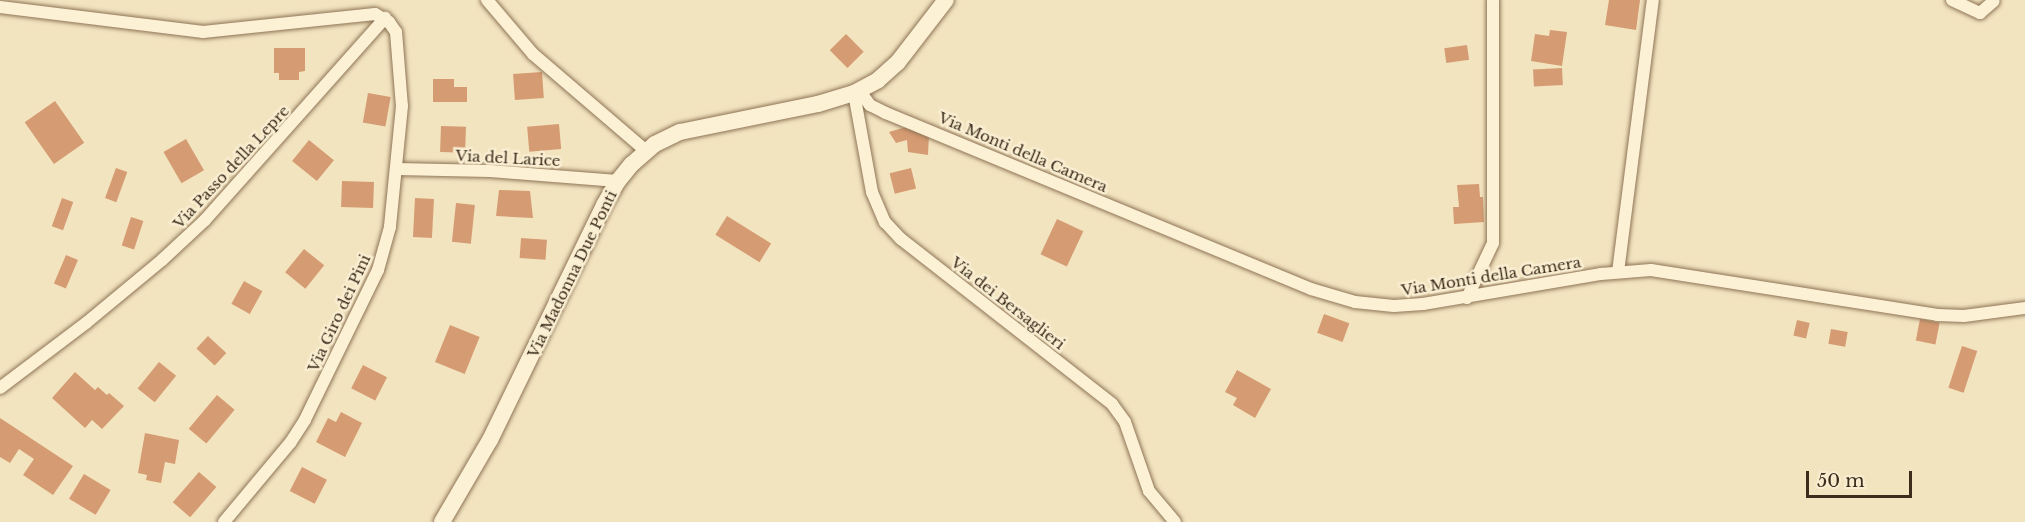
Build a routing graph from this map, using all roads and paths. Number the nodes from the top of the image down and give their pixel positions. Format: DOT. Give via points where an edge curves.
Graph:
graph roads {
  1 [pos="487,0"];
  2 [pos="946,0"];
  3 [pos="1493,0"];
  4 [pos="1653,0"];
  5 [pos="1952,0"];
  6 [pos="1994,1"];
  7 [pos="29,5"];
  8 [pos="0,7"];
  9 [pos="385,18"];
  10 [pos="857,92"];
  11 [pos="646,151"];
  12 [pos="397,169"];
  13 [pos="618,181"];
  14 [pos="1618,272"];
  15 [pos="1467,298"];
  16 [pos="2025,308"];
  17 [pos="0,388"];
  18 [pos="224,522"];
  19 [pos="442,522"];
  20 [pos="1175,522"];
  1 -- 11 [label="street" via="533,54"];
  2 -- 10 [label="main road, Via Madonna Due Ponti" via="898,62"];
  3 -- 15 [label="street" via="1493,243"];
  4 -- 14 [label="street"];
  5 -- 6 [label="street" via="1980,13"];
  7 -- 8 [label="street"];
  7 -- 9 [label="street" via="203,32 370,14"];
  9 -- 12 [label="street, Via Giro dei Pini" via="396,32 402,87"];
  9 -- 17 [label="street, Via Passo della Lepre" via="204,220 102,310"];
  10 -- 11 [label="main road, Via Madonna Due Ponti" via="818,104 680,132"];
  10 -- 15 [label="street, Via Monti della Camera" via="886,113 1319,291 1355,302 1394,306"];
  10 -- 20 [label="street, Via dei Bersaglieri" via="872,192 885,222 901,239 1108,400 1125,422 1149,491"];
  11 -- 13 [label="main road, Via Madonna Due Ponti"];
  12 -- 13 [label="street, Via del Larice" via="490,171"];
  12 -- 18 [label="street, Via Giro dei Pini" via="388,236 368,292 301,426"];
  13 -- 19 [label="main road, Via Madonna Due Ponti" via="495,430"];
  14 -- 15 [label="street, Via Monti della Camera"];
  14 -- 16 [label="street, Via Monti della Camera" via="1673,272 1937,315 1965,316"];
}
